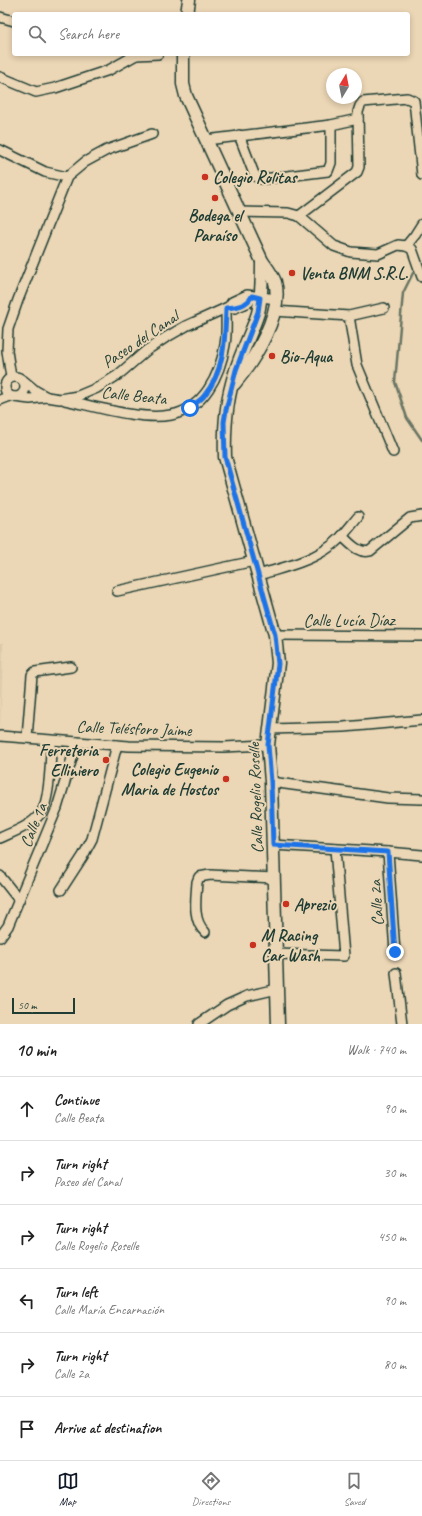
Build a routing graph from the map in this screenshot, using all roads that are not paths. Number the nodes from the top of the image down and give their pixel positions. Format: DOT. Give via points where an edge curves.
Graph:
graph roads {
  1 [pos="189,0"];
  2 [pos="187,12"];
  3 [pos="0,17"];
  4 [pos="12,20"];
  5 [pos="132,56"];
  6 [pos="183,56"];
  7 [pos="0,77"];
  8 [pos="358,119"];
  9 [pos="331,125"];
  10 [pos="152,134"];
  11 [pos="239,135"];
  12 [pos="206,140"];
  13 [pos="0,150"];
  14 [pos="422,174"];
  15 [pos="67,177"];
  16 [pos="239,212"];
  17 [pos="299,216"];
  18 [pos="422,224"];
  19 [pos="406,246"];
  20 [pos="262,261"];
  21 [pos="422,277"];
  22 [pos="256,297"];
  23 [pos="275,305"];
  24 [pos="227,308"];
  25 [pos="384,308"];
  26 [pos="349,316"];
  27 [pos="11,377"];
  28 [pos="24,380"];
  29 [pos="232,387"];
  30 [pos="12,396"];
  31 [pos="47,397"];
  32 [pos="60,399"];
  33 [pos="0,400"];
  34 [pos="393,452"];
  35 [pos="422,516"];
  36 [pos="358,517"];
  37 [pos="342,536"];
  38 [pos="254,561"];
  39 [pos="259,575"];
  40 [pos="117,591"];
  41 [pos="275,635"];
  42 [pos="422,636"];
  43 [pos="71,667"];
  44 [pos="422,720"];
  45 [pos="270,729"];
  46 [pos="0,736"];
  47 [pos="27,738"];
  48 [pos="51,741"];
  49 [pos="77,742"];
  50 [pos="116,745"];
  51 [pos="268,745"];
  52 [pos="271,782"];
  53 [pos="422,799"];
  54 [pos="45,803"];
  55 [pos="57,808"];
  56 [pos="0,838"];
  57 [pos="273,845"];
  58 [pos="335,849"];
  59 [pos="388,852"];
  60 [pos="422,855"];
  61 [pos="0,876"];
  62 [pos="274,878"];
  63 [pos="61,890"];
  64 [pos="19,900"];
  65 [pos="205,932"];
  66 [pos="0,937"];
  67 [pos="395,952"];
  68 [pos="276,954"];
  69 [pos="396,973"];
  70 [pos="277,989"];
  71 [pos="199,1024"];
  72 [pos="278,1024"];
  73 [pos="402,1024"];
  1 -- 2 [label="street"];
  3 -- 4 [label="street"];
  5 -- 7 [label="street" via="109,70 36,92"];
  6 -- 12 [label="street, Calle Rogelio Roselle" via="183,84 186,96"];
  8 -- 9 [label="street"];
  8 -- 14 [label="street" via="363,102 407,98 412,100 415,104"];
  8 -- 17 [label="street" via="357,172"];
  9 -- 11 [label="street"];
  9 -- 11 [label="street" via="331,163 328,171 263,179 254,174"];
  10 -- 15 [label="street" via="107,150 85,162"];
  11 -- 12 [label="street"];
  12 -- 16 [label="street, Calle Rogelio Roselle"];
  13 -- 15 [label="street" via="45,172"];
  15 -- 27 [label="street" via="8,330 6,351"];
  16 -- 17 [label="street" via="288,213"];
  16 -- 20 [label="street, Calle Rogelio Roselle"];
  17 -- 19 [label="street" via="334,246 351,252 378,254 398,245"];
  18 -- 19 [label="street"];
  19 -- 21 [label="street" via="412,249"];
  20 -- 22 [label="street, Calle Rogelio Roselle"];
  20 -- 23 [label="street, Calle Rogelio Roselle" via="275,283"];
  22 -- 23 [label="street"];
  22 -- 24 [label="street, Paseo del Canal" via="235,308"];
  22 -- 29 [label="street, Calle Rogelio Roselle" via="258,312"];
  23 -- 26 [label="street"];
  23 -- 29 [label="street, Calle Rogelio Roselle" via="268,328 255,355"];
  24 -- 32 [label="street, Paseo del Canal" via="164,338 118,375 97,388 78,396"];
  24 -- 32 [label="street, Calle Beata" via="225,343 220,364 211,386 190,408 171,415 151,416 113,411"];
  25 -- 26 [label="street"];
  26 -- 34 [label="street" via="357,365"];
  27 -- 28 [label="street"];
  27 -- 30 [label="street" via="6,381 5,388"];
  28 -- 30 [label="street" via="25,390 20,396"];
  28 -- 31 [label="street, Paseo del Canal"];
  29 -- 38 [label="street, Calle Rogelio Roselle" via="224,422 225,457"];
  30 -- 31 [label="street, Paseo del Canal" via="30,399"];
  30 -- 33 [label="street, Paseo del Canal"];
  31 -- 32 [label="street, Paseo del Canal"];
  35 -- 37 [label="street" via="410,518 370,551 360,551"];
  36 -- 37 [label="street"];
  37 -- 39 [label="street" via="326,550 305,560"];
  38 -- 39 [label="street, Calle Rogelio Roselle"];
  38 -- 40 [label="street"];
  39 -- 41 [label="street, Calle Rogelio Roselle"];
  41 -- 42 [label="street, Calle Lucía Díaz"];
  41 -- 45 [label="street, Calle Rogelio Roselle" via="278,664"];
  43 -- 47 [label="street" via="35,672 32,675"];
  44 -- 45 [label="street" via="344,727"];
  45 -- 51 [label="street, Calle Rogelio Roselle"];
  46 -- 47 [label="street, Calle Telésforo Jaime"];
  47 -- 48 [label="street, Calle Telésforo Jaime"];
  48 -- 49 [label="street, Calle Telésforo Jaime"];
  48 -- 54 [label="street"];
  49 -- 50 [label="street, Calle Telésforo Jaime"];
  49 -- 55 [label="street, Calle 1a"];
  50 -- 51 [label="street, Calle Telésforo Jaime"];
  50 -- 63 [label="street" via="92,839"];
  51 -- 52 [label="street, Calle Rogelio Roselle"];
  52 -- 53 [label="street" via="388,798"];
  52 -- 57 [label="street, Calle Rogelio Roselle"];
  54 -- 55 [label="street"];
  54 -- 56 [label="street" via="41,814 30,823"];
  55 -- 64 [label="street, Calle 1a"];
  57 -- 58 [label="street"];
  57 -- 62 [label="street, Calle Rogelio Roselle"];
  58 -- 59 [label="street"];
  58 -- 68 [label="street" via="344,956"];
  59 -- 60 [label="street"];
  59 -- 67 [label="street, Calle 2a"];
  61 -- 64 [label="street"];
  62 -- 65 [label="street" via="210,875 199,877 197,919"];
  62 -- 68 [label="street, Calle Rogelio Roselle"];
  64 -- 66 [label="street, Calle 1a" via="8,926"];
  68 -- 70 [label="street, Calle Rogelio Roselle"];
  69 -- 73 [label="street"];
  70 -- 71 [label="street" via="247,996 227,1005"];
  70 -- 72 [label="street, Calle Rogelio Roselle"];
}
